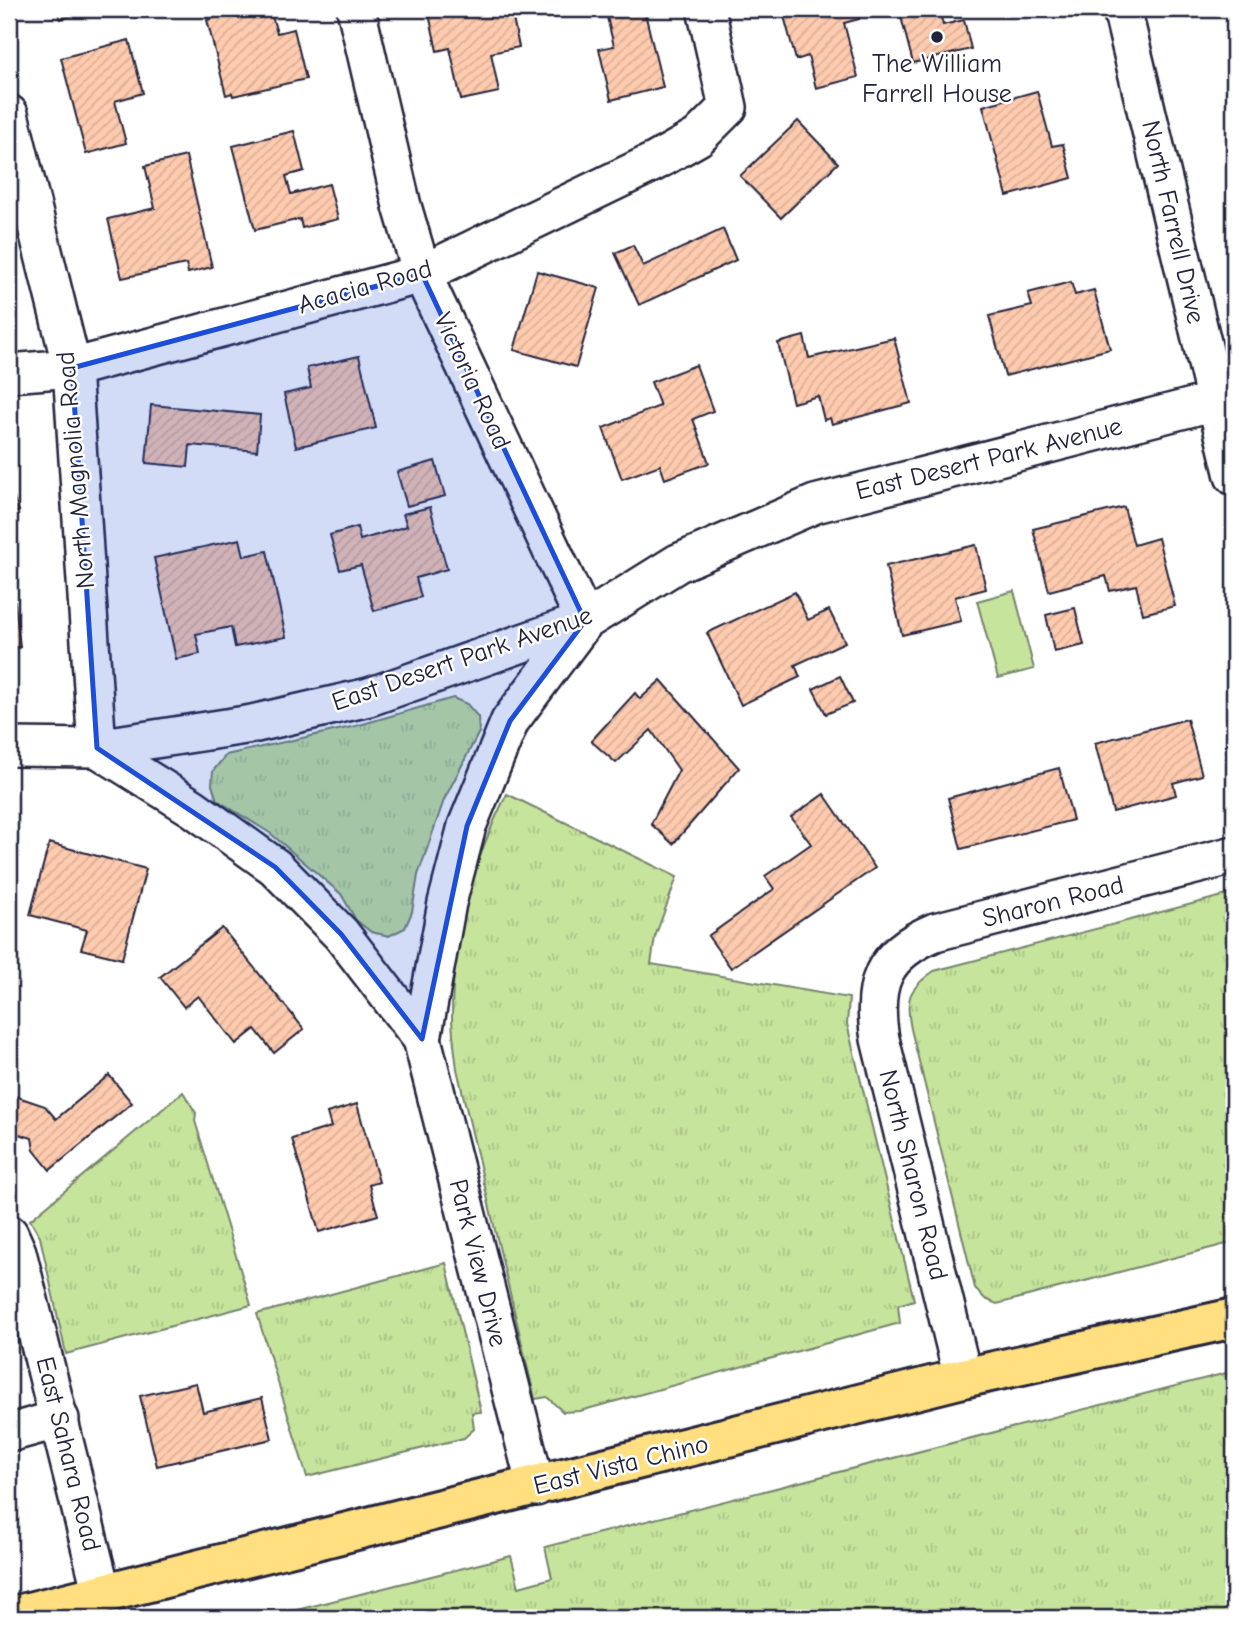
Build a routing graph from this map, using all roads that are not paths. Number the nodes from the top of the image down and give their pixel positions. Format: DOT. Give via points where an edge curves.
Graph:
graph roads {
  1 [pos="356,9"];
  2 [pos="706,9"];
  3 [pos="1122,9"];
  4 [pos="9,114"];
  5 [pos="422,274"];
  6 [pos="72,368"];
  7 [pos="9,373"];
  8 [pos="1216,401"];
  9 [pos="1234,476"];
  10 [pos="585,621"];
  11 [pos="9,747"];
  12 [pos="97,748"];
  13 [pos="1234,855"];
  14 [pos="883,971"];
  15 [pos="422,1039"];
  16 [pos="9,1234"];
  17 [pos="1234,1318"];
  18 [pos="963,1378"];
  19 [pos="60,1419"];
  20 [pos="9,1433"];
  21 [pos="536,1487"];
  22 [pos="102,1594"];
  23 [pos="9,1617"];
  1 -- 5 [label="street, Victoria Road"];
  2 -- 5 [label="street, Acacia Road" via="728,107 698,138"];
  3 -- 8 [label="street, North Farrell Drive"];
  4 -- 6 [label="street, North Magnolia Road"];
  5 -- 6 [label="street, Acacia Road"];
  5 -- 10 [label="street, Victoria Road"];
  6 -- 7 [label="street, Acacia Road"];
  6 -- 12 [label="street, North Magnolia Road"];
  8 -- 9 [label="street, North Farrell Drive"];
  8 -- 10 [label="street, East Desert Park Avenue" via="815,504 678,563"];
  10 -- 12 [label="street, East Desert Park Avenue" via="369,697 252,724"];
  10 -- 15 [label="street, Park View Drive" via="510,721 467,825 447,903"];
  11 -- 12 [label="street, East Desert Park Avenue"];
  12 -- 15 [label="street, Park View Drive" via="275,867 341,934"];
  13 -- 14 [label="street, Sharon Road" via="935,932 905,947"];
  14 -- 18 [label="street, North Sharon Road" via="876,1003 880,1039"];
  15 -- 21 [label="street, Park View Drive"];
  16 -- 19 [label="street, East Sahara Road"];
  17 -- 18 [label="main road, East Vista Chino"];
  18 -- 21 [label="main road, East Vista Chino"];
  19 -- 20 [label="street"];
  19 -- 22 [label="street, East Sahara Road"];
  21 -- 22 [label="main road, East Vista Chino"];
  22 -- 23 [label="main road, East Vista Chino"];
}
